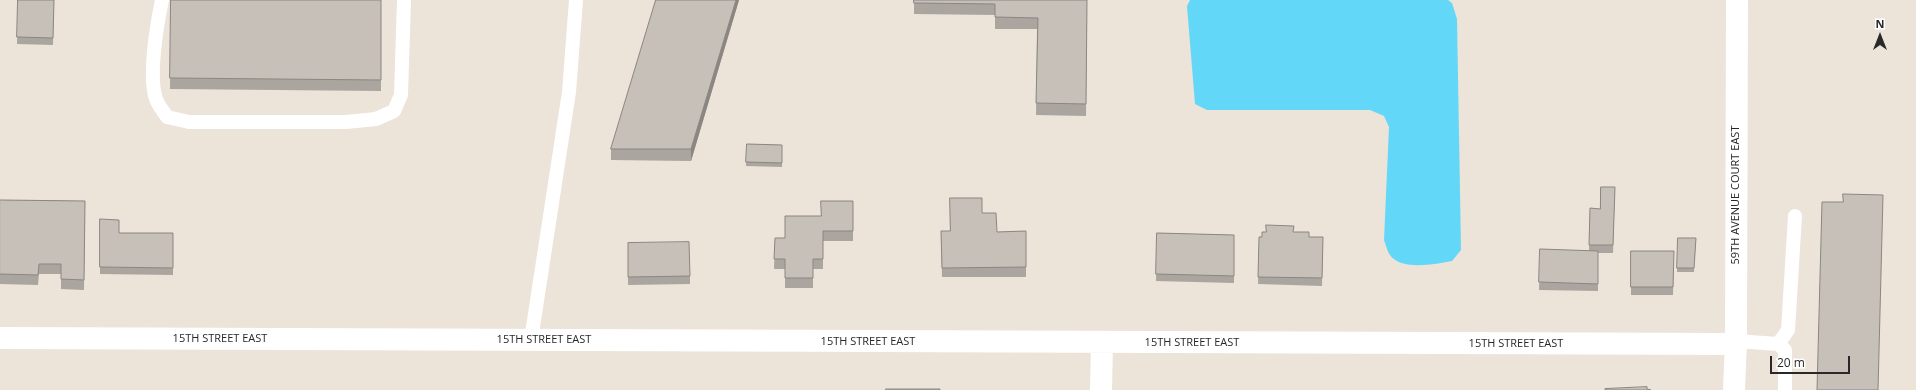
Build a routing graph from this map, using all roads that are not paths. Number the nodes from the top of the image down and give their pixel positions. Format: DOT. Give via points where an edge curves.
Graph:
graph roads {
  1 [pos="162,0"];
  2 [pos="404,0"];
  3 [pos="576,0"];
  4 [pos="1737,0"];
  5 [pos="1795,216"];
  6 [pos="0,338"];
  7 [pos="531,340"];
  8 [pos="1736,342"];
  9 [pos="1102,343"];
  10 [pos="1778,344"];
  11 [pos="1101,390"];
  12 [pos="1734,390"];
  13 [pos="1785,390"];
  1 -- 2 [label="lane" via="156,33 156,99 167,117 189,122 346,122 376,119 394,111 401,95"];
  3 -- 7 [label="lane" via="569,92"];
  4 -- 8 [label="street, 59TH AVENUE COURT EAST"];
  5 -- 10 [label="lane" via="1788,330"];
  6 -- 7 [label="street, 15TH STREET EAST"];
  7 -- 9 [label="street, 15TH STREET EAST"];
  8 -- 9 [label="street, 15TH STREET EAST"];
  8 -- 10 [label="lane"];
  8 -- 12 [label="street, 59TH AVENUE COURT EAST"];
  9 -- 11 [label="street"];
  10 -- 13 [label="lane" via="1785,350"];
}
